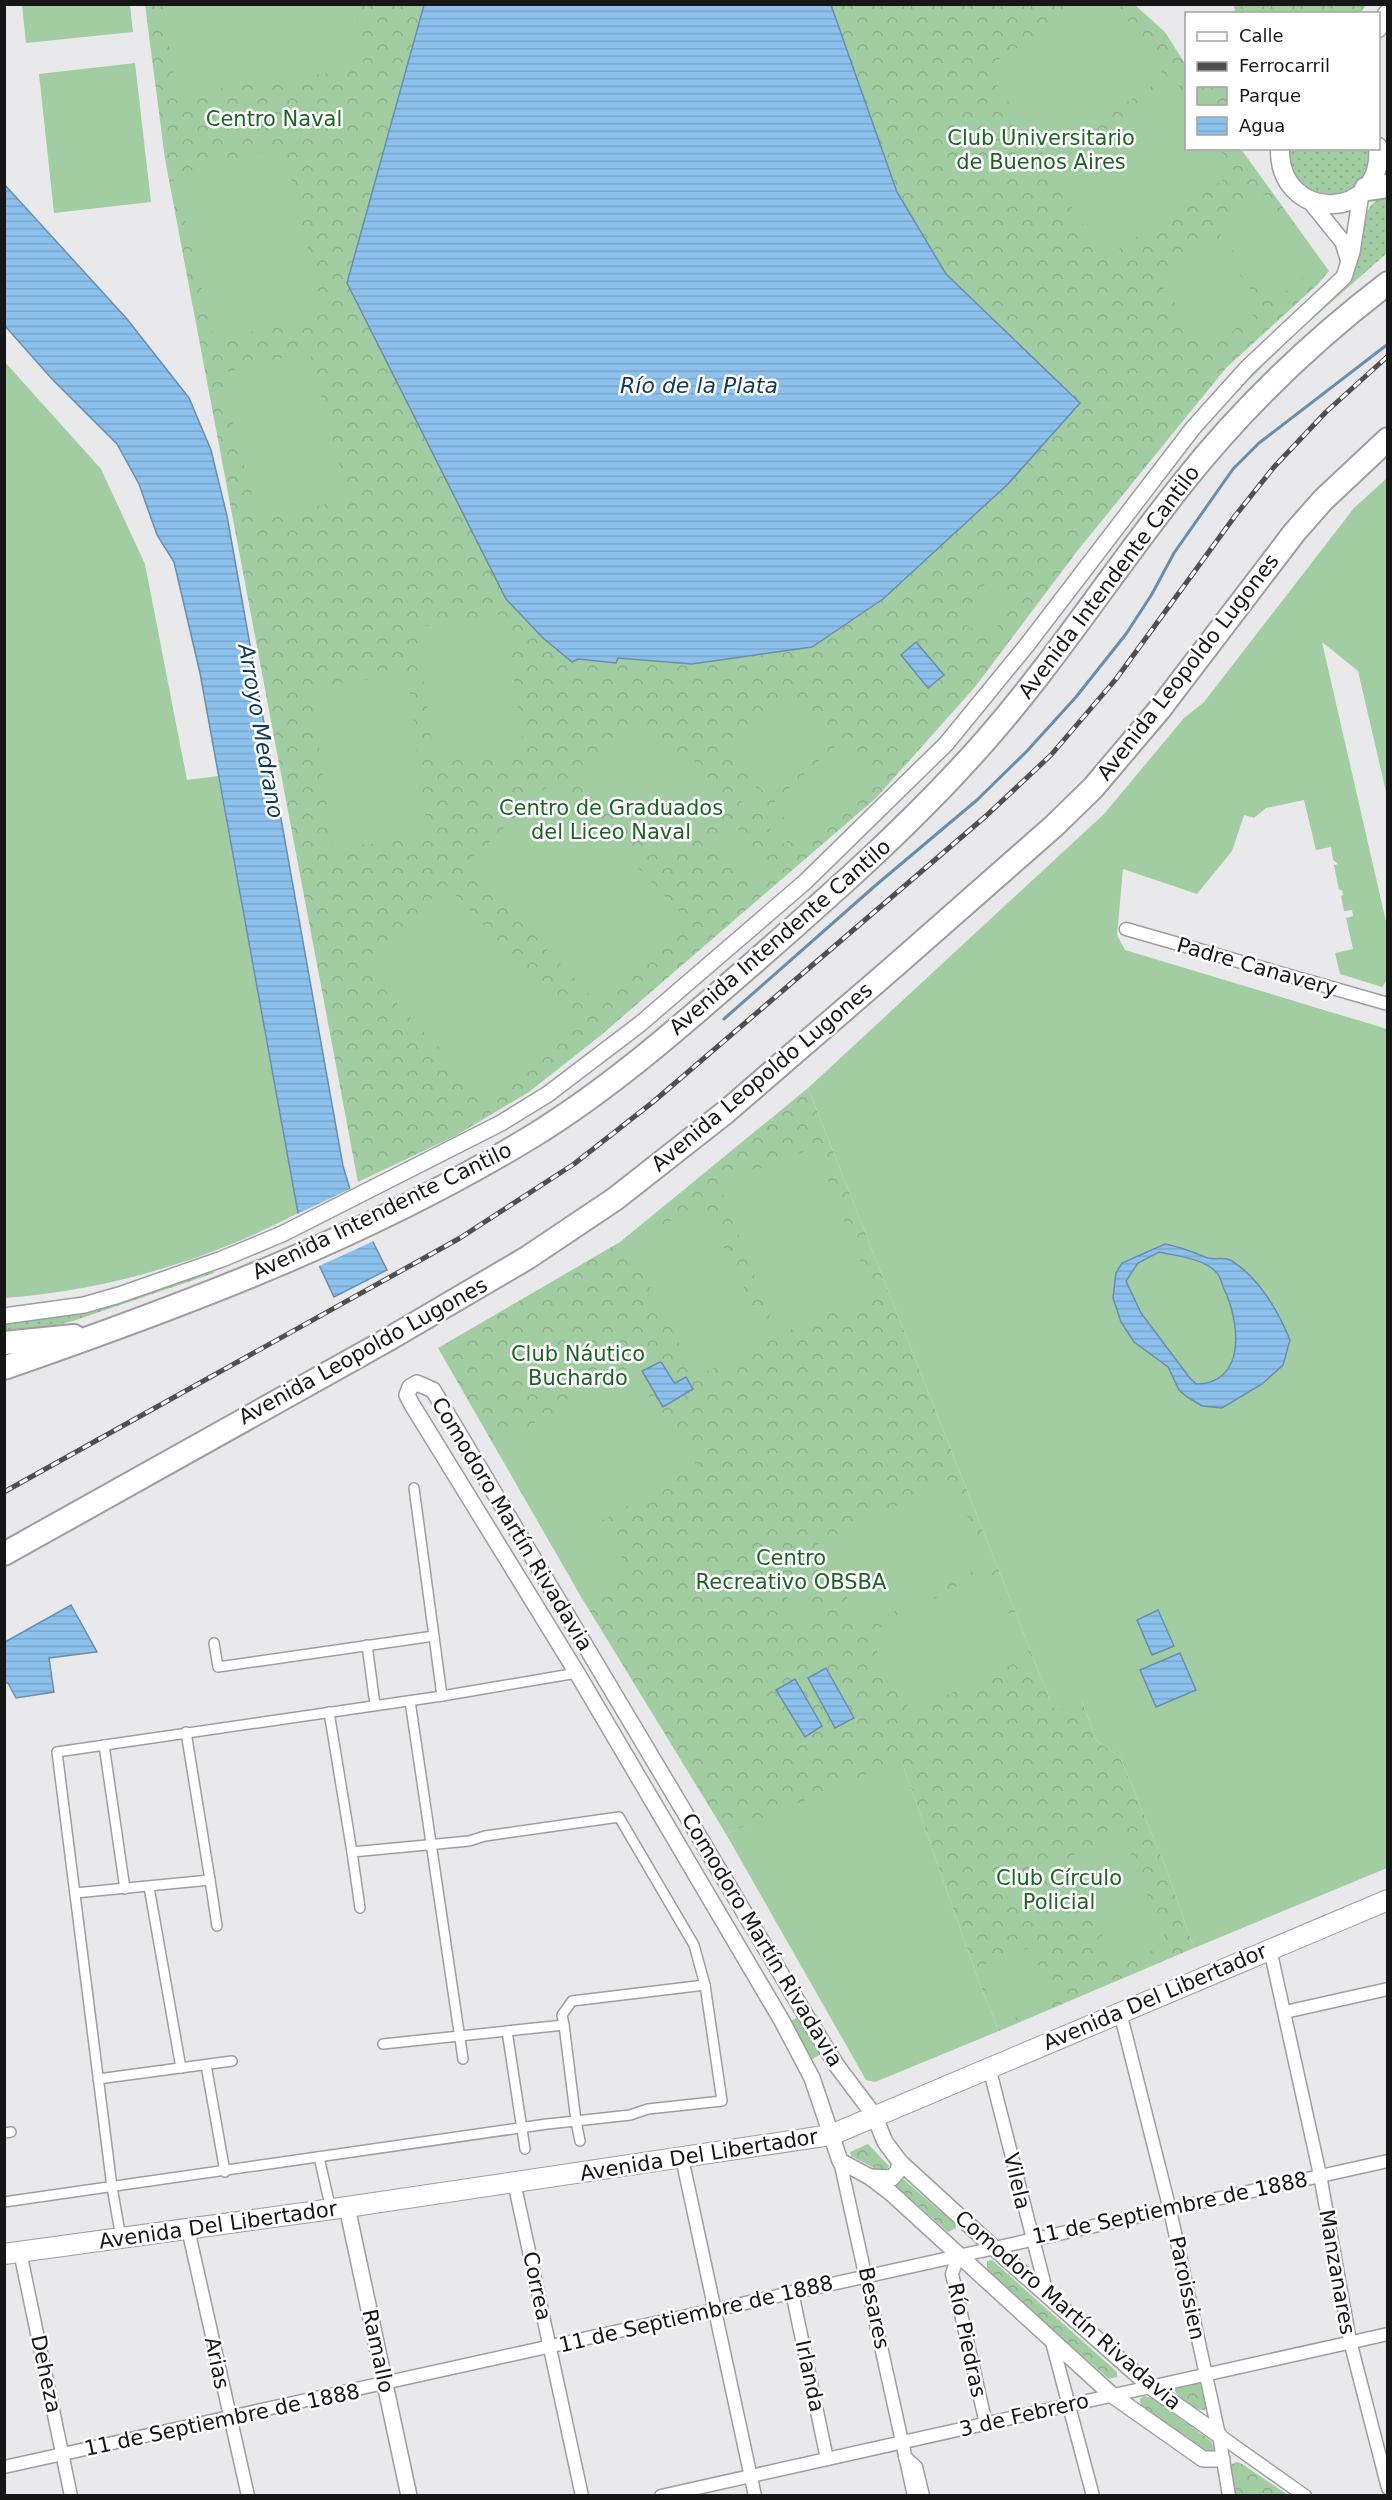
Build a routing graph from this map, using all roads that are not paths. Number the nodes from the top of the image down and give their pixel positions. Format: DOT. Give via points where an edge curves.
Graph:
graph roads {
  1 [pos="1280,150"];
  2 [pos="1378,150"];
  3 [pos="1372,190"];
  4 [pos="1309,200"];
  5 [pos="1349,264"];
  6 [pos="1388,267"];
  7 [pos="1388,283"];
  8 [pos="1341,319"];
  9 [pos="1388,439"];
  10 [pos="1388,450"];
  11 [pos="1356,466"];
  12 [pos="1126,929"];
  13 [pos="1388,1004"];
  14 [pos="4,1316"];
  15 [pos="99,1335"];
  16 [pos="4,1343"];
  17 [pos="4,1368"];
  18 [pos="414,1488"];
  19 [pos="4,1554"];
  20 [pos="578,1634"];
  21 [pos="434,1636"];
  22 [pos="214,1643"];
  23 [pos="367,1645"];
  24 [pos="560,1646"];
  25 [pos="577,1673"];
  26 [pos="442,1696"];
  27 [pos="410,1701"];
  28 [pos="375,1705"];
  29 [pos="328,1712"];
  30 [pos="186,1732"];
  31 [pos="104,1745"];
  32 [pos="430,1845"];
  33 [pos="352,1852"];
  34 [pos="210,1880"];
  35 [pos="149,1887"];
  36 [pos="125,1889"];
  37 [pos="75,1893"];
  38 [pos="1388,1900"];
  39 [pos="360,1908"];
  40 [pos="217,1926"];
  41 [pos="1270,1949"];
  42 [pos="705,1985"];
  43 [pos="1388,1989"];
  44 [pos="1120,2012"];
  45 [pos="1285,2012"];
  46 [pos="564,2025"];
  47 [pos="507,2031"];
  48 [pos="458,2037"];
  49 [pos="383,2044"];
  50 [pos="463,2059"];
  51 [pos="232,2061"];
  52 [pos="206,2065"];
  53 [pos="837,2066"];
  54 [pos="989,2067"];
  55 [pos="181,2068"];
  56 [pos="812,2078"];
  57 [pos="98,2079"];
  58 [pos="874,2115"];
  59 [pos="576,2121"];
  60 [pos="522,2128"];
  61 [pos="831,2134"];
  62 [pos="580,2141"];
  63 [pos="525,2149"];
  64 [pos="319,2157"];
  65 [pos="682,2158"];
  66 [pos="840,2161"];
  67 [pos="1388,2161"];
  68 [pos="900,2162"];
  69 [pos="225,2172"];
  70 [pos="1320,2175"];
  71 [pos="870,2177"];
  72 [pos="514,2182"];
  73 [pos="112,2187"];
  74 [pos="4,2202"];
  75 [pos="339,2208"];
  76 [pos="1170,2210"];
  77 [pos="188,2229"];
  78 [pos="121,2238"];
  79 [pos="1031,2238"];
  80 [pos="993,2247"];
  81 [pos="12,2253"];
  82 [pos="958,2256"];
  83 [pos="867,2277"];
  84 [pos="792,2292"];
  85 [pos="1047,2294"];
  86 [pos="715,2310"];
  87 [pos="1388,2334"];
  88 [pos="1350,2341"];
  89 [pos="1052,2342"];
  90 [pos="550,2347"];
  91 [pos="1206,2374"];
  92 [pos="385,2385"];
  93 [pos="1151,2387"];
  94 [pos="1112,2395"];
  95 [pos="1070,2406"];
  96 [pos="229,2418"];
  97 [pos="986,2424"];
  98 [pos="1219,2434"];
  99 [pos="902,2442"];
  100 [pos="63,2454"];
  101 [pos="905,2457"];
  102 [pos="827,2459"];
  103 [pos="1222,2459"];
  104 [pos="4,2467"];
  105 [pos="751,2477"];
  106 [pos="1388,2488"];
  107 [pos="71,2496"];
  108 [pos="248,2496"];
  109 [pos="409,2496"];
  110 [pos="582,2496"];
  111 [pos="661,2496"];
  112 [pos="755,2496"];
  113 [pos="906,2496"];
  114 [pos="914,2496"];
  115 [pos="923,2496"];
  116 [pos="1093,2496"];
  117 [pos="1229,2496"];
  118 [pos="1305,2496"];
  1 -- 4 [label="main road" via="1289,184"];
  2 -- 3 [label="main road"];
  3 -- 4 [label="main road" via="1336,205"];
  3 -- 5 [label="street, Avenida Intendente Cantilo"];
  4 -- 5 [label="street" via="1343,242"];
  5 -- 14 [label="street, Avenida Intendente Cantilo" via="1344,277 1248,367 1193,428 946,744 805,882 640,1024 548,1094 501,1123 299,1226 222,1259 119,1295 84,1305"];
  6 -- 8 [label="highway"];
  7 -- 8 [label="highway, Avenida Intendente Cantilo"];
  8 -- 15 [label="highway, Avenida Intendente Cantilo" via="1260,395 1182,483 1001,722 942,788 876,855 685,1022 613,1080 509,1150 307,1251 190,1302"];
  9 -- 11 [label="highway, Avenida Leopoldo Lugones"];
  10 -- 11 [label="highway"];
  11 -- 19 [label="highway, Avenida Leopoldo Lugones" via="1268,564 1159,710 1093,788 727,1111 615,1199 527,1258"];
  12 -- 13 [label="street, Padre Canavery"];
  15 -- 16 [label="highway"];
  15 -- 17 [label="highway, Avenida Intendente Cantilo"];
  18 -- 21 [label="street"];
  20 -- 24 [label="street"];
  20 -- 24 [label="street, Comodoro Martín Rivadavia" via="433,1390 417,1383 410,1387 407,1395 411,1403"];
  20 -- 53 [label="street, Comodoro Martín Rivadavia"];
  21 -- 23 [label="street"];
  21 -- 26 [label="street"];
  22 -- 23 [label="street" via="218,1667"];
  23 -- 28 [label="street"];
  24 -- 25 [label="street, Comodoro Martín Rivadavia"];
  25 -- 26 [label="street"];
  25 -- 56 [label="street, Comodoro Martín Rivadavia"];
  26 -- 27 [label="street"];
  27 -- 28 [label="street"];
  27 -- 32 [label="street"];
  28 -- 29 [label="street"];
  29 -- 30 [label="street"];
  29 -- 33 [label="street"];
  30 -- 31 [label="street"];
  30 -- 34 [label="street"];
  31 -- 36 [label="street"];
  31 -- 37 [label="street" via="57,1752"];
  32 -- 33 [label="street"];
  32 -- 42 [label="street" via="619,1817 694,1945"];
  32 -- 48 [label="street"];
  33 -- 39 [label="street"];
  34 -- 35 [label="street"];
  34 -- 40 [label="street"];
  35 -- 36 [label="street"];
  35 -- 55 [label="street"];
  36 -- 37 [label="street"];
  37 -- 57 [label="street"];
  38 -- 41 [label="main road, Avenida Del Libertador"];
  41 -- 44 [label="main road, Avenida Del Libertador"];
  41 -- 45 [label="street, Manzanares"];
  42 -- 46 [label="street" via="572,2001 562,2015"];
  42 -- 59 [label="street" via="722,2101"];
  43 -- 45 [label="street"];
  44 -- 54 [label="main road, Avenida Del Libertador"];
  44 -- 76 [label="street, Paroissien"];
  45 -- 70 [label="street, Manzanares"];
  46 -- 47 [label="street"];
  46 -- 59 [label="street"];
  47 -- 48 [label="street"];
  47 -- 60 [label="street"];
  48 -- 49 [label="street"];
  48 -- 50 [label="street"];
  51 -- 52 [label="street"];
  52 -- 55 [label="street"];
  52 -- 69 [label="street"];
  53 -- 56 [label="street" via="822,2064"];
  53 -- 58 [label="street, Comodoro Martín Rivadavia"];
  54 -- 58 [label="main road, Avenida Del Libertador"];
  54 -- 79 [label="street, Vilela"];
  55 -- 57 [label="street"];
  56 -- 61 [label="street, Comodoro Martín Rivadavia"];
  57 -- 73 [label="street"];
  58 -- 61 [label="main road, Avenida Del Libertador"];
  58 -- 68 [label="street, Comodoro Martín Rivadavia" via="885,2142"];
  59 -- 60 [label="street"];
  59 -- 62 [label="street"];
  60 -- 63 [label="street"];
  60 -- 64 [label="street"];
  61 -- 65 [label="main road, Avenida Del Libertador"];
  61 -- 66 [label="street, Comodoro Martín Rivadavia"];
  64 -- 69 [label="street"];
  64 -- 75 [label="street"];
  65 -- 72 [label="main road, Avenida Del Libertador"];
  65 -- 86 [label="street"];
  66 -- 71 [label="street, Comodoro Martín Rivadavia"];
  66 -- 83 [label="street, Besares"];
  67 -- 70 [label="street, 11 de Septiembre de 1888"];
  68 -- 71 [label="street" via="892,2178"];
  68 -- 80 [label="street, Comodoro Martín Rivadavia"];
  69 -- 73 [label="street"];
  70 -- 76 [label="street, 11 de Septiembre de 1888"];
  70 -- 88 [label="street, Manzanares"];
  71 -- 82 [label="street, Comodoro Martín Rivadavia"];
  72 -- 75 [label="main road, Avenida Del Libertador"];
  72 -- 90 [label="street, Correa"];
  73 -- 74 [label="street"];
  73 -- 78 [label="street"];
  75 -- 77 [label="main road, Avenida Del Libertador"];
  75 -- 92 [label="street, Ramallo"];
  76 -- 79 [label="street, 11 de Septiembre de 1888"];
  76 -- 91 [label="street, Paroissien"];
  77 -- 78 [label="main road, Avenida Del Libertador"];
  77 -- 96 [label="street, Arias"];
  78 -- 81 [label="main road, Avenida Del Libertador"];
  79 -- 80 [label="street, 11 de Septiembre de 1888"];
  79 -- 85 [label="street, Vilela"];
  80 -- 82 [label="street, 11 de Septiembre de 1888"];
  80 -- 85 [label="street, Comodoro Martín Rivadavia"];
  81 -- 100 [label="street, Deheza"];
  82 -- 83 [label="street, 11 de Septiembre de 1888"];
  82 -- 89 [label="street, Comodoro Martín Rivadavia"];
  82 -- 97 [label="street, Río Piedras" via="952,2274"];
  83 -- 84 [label="street, 11 de Septiembre de 1888"];
  83 -- 99 [label="street, Besares"];
  84 -- 86 [label="street, 11 de Septiembre de 1888"];
  84 -- 102 [label="street, Irlanda"];
  85 -- 93 [label="street, Comodoro Martín Rivadavia"];
  86 -- 90 [label="street, 11 de Septiembre de 1888"];
  86 -- 105 [label="street"];
  87 -- 88 [label="street, 3 de Febrero"];
  88 -- 91 [label="street, 3 de Febrero"];
  88 -- 106 [label="street, Manzanares"];
  89 -- 94 [label="street, Comodoro Martín Rivadavia"];
  89 -- 95 [label="street"];
  90 -- 92 [label="street, 11 de Septiembre de 1888"];
  90 -- 110 [label="street, Correa"];
  91 -- 93 [label="street, 3 de Febrero"];
  91 -- 98 [label="street, Paroissien"];
  92 -- 96 [label="street, 11 de Septiembre de 1888"];
  92 -- 109 [label="street, Ramallo"];
  93 -- 94 [label="street, 3 de Febrero"];
  93 -- 98 [label="street, Comodoro Martín Rivadavia"];
  94 -- 95 [label="street, 3 de Febrero"];
  94 -- 103 [label="street, Comodoro Martín Rivadavia" via="1203,2459"];
  95 -- 97 [label="street, 3 de Febrero"];
  95 -- 116 [label="street"];
  96 -- 100 [label="street, 11 de Septiembre de 1888"];
  96 -- 108 [label="street, Arias"];
  97 -- 99 [label="street, 3 de Febrero"];
  98 -- 103 [label="street, Paroissien"];
  98 -- 118 [label="street, Comodoro Martín Rivadavia"];
  99 -- 101 [label="street, Besares"];
  99 -- 102 [label="street, 3 de Febrero"];
  100 -- 104 [label="street, 11 de Septiembre de 1888"];
  100 -- 107 [label="street, Deheza"];
  101 -- 113 [label="street, Besares" via="901,2470"];
  101 -- 114 [label="street, Besares"];
  101 -- 115 [label="street, Besares" via="916,2467"];
  102 -- 105 [label="street, 3 de Febrero"];
  103 -- 117 [label="street, Paroissien"];
  105 -- 111 [label="street, 3 de Febrero"];
  105 -- 112 [label="street"];
}
